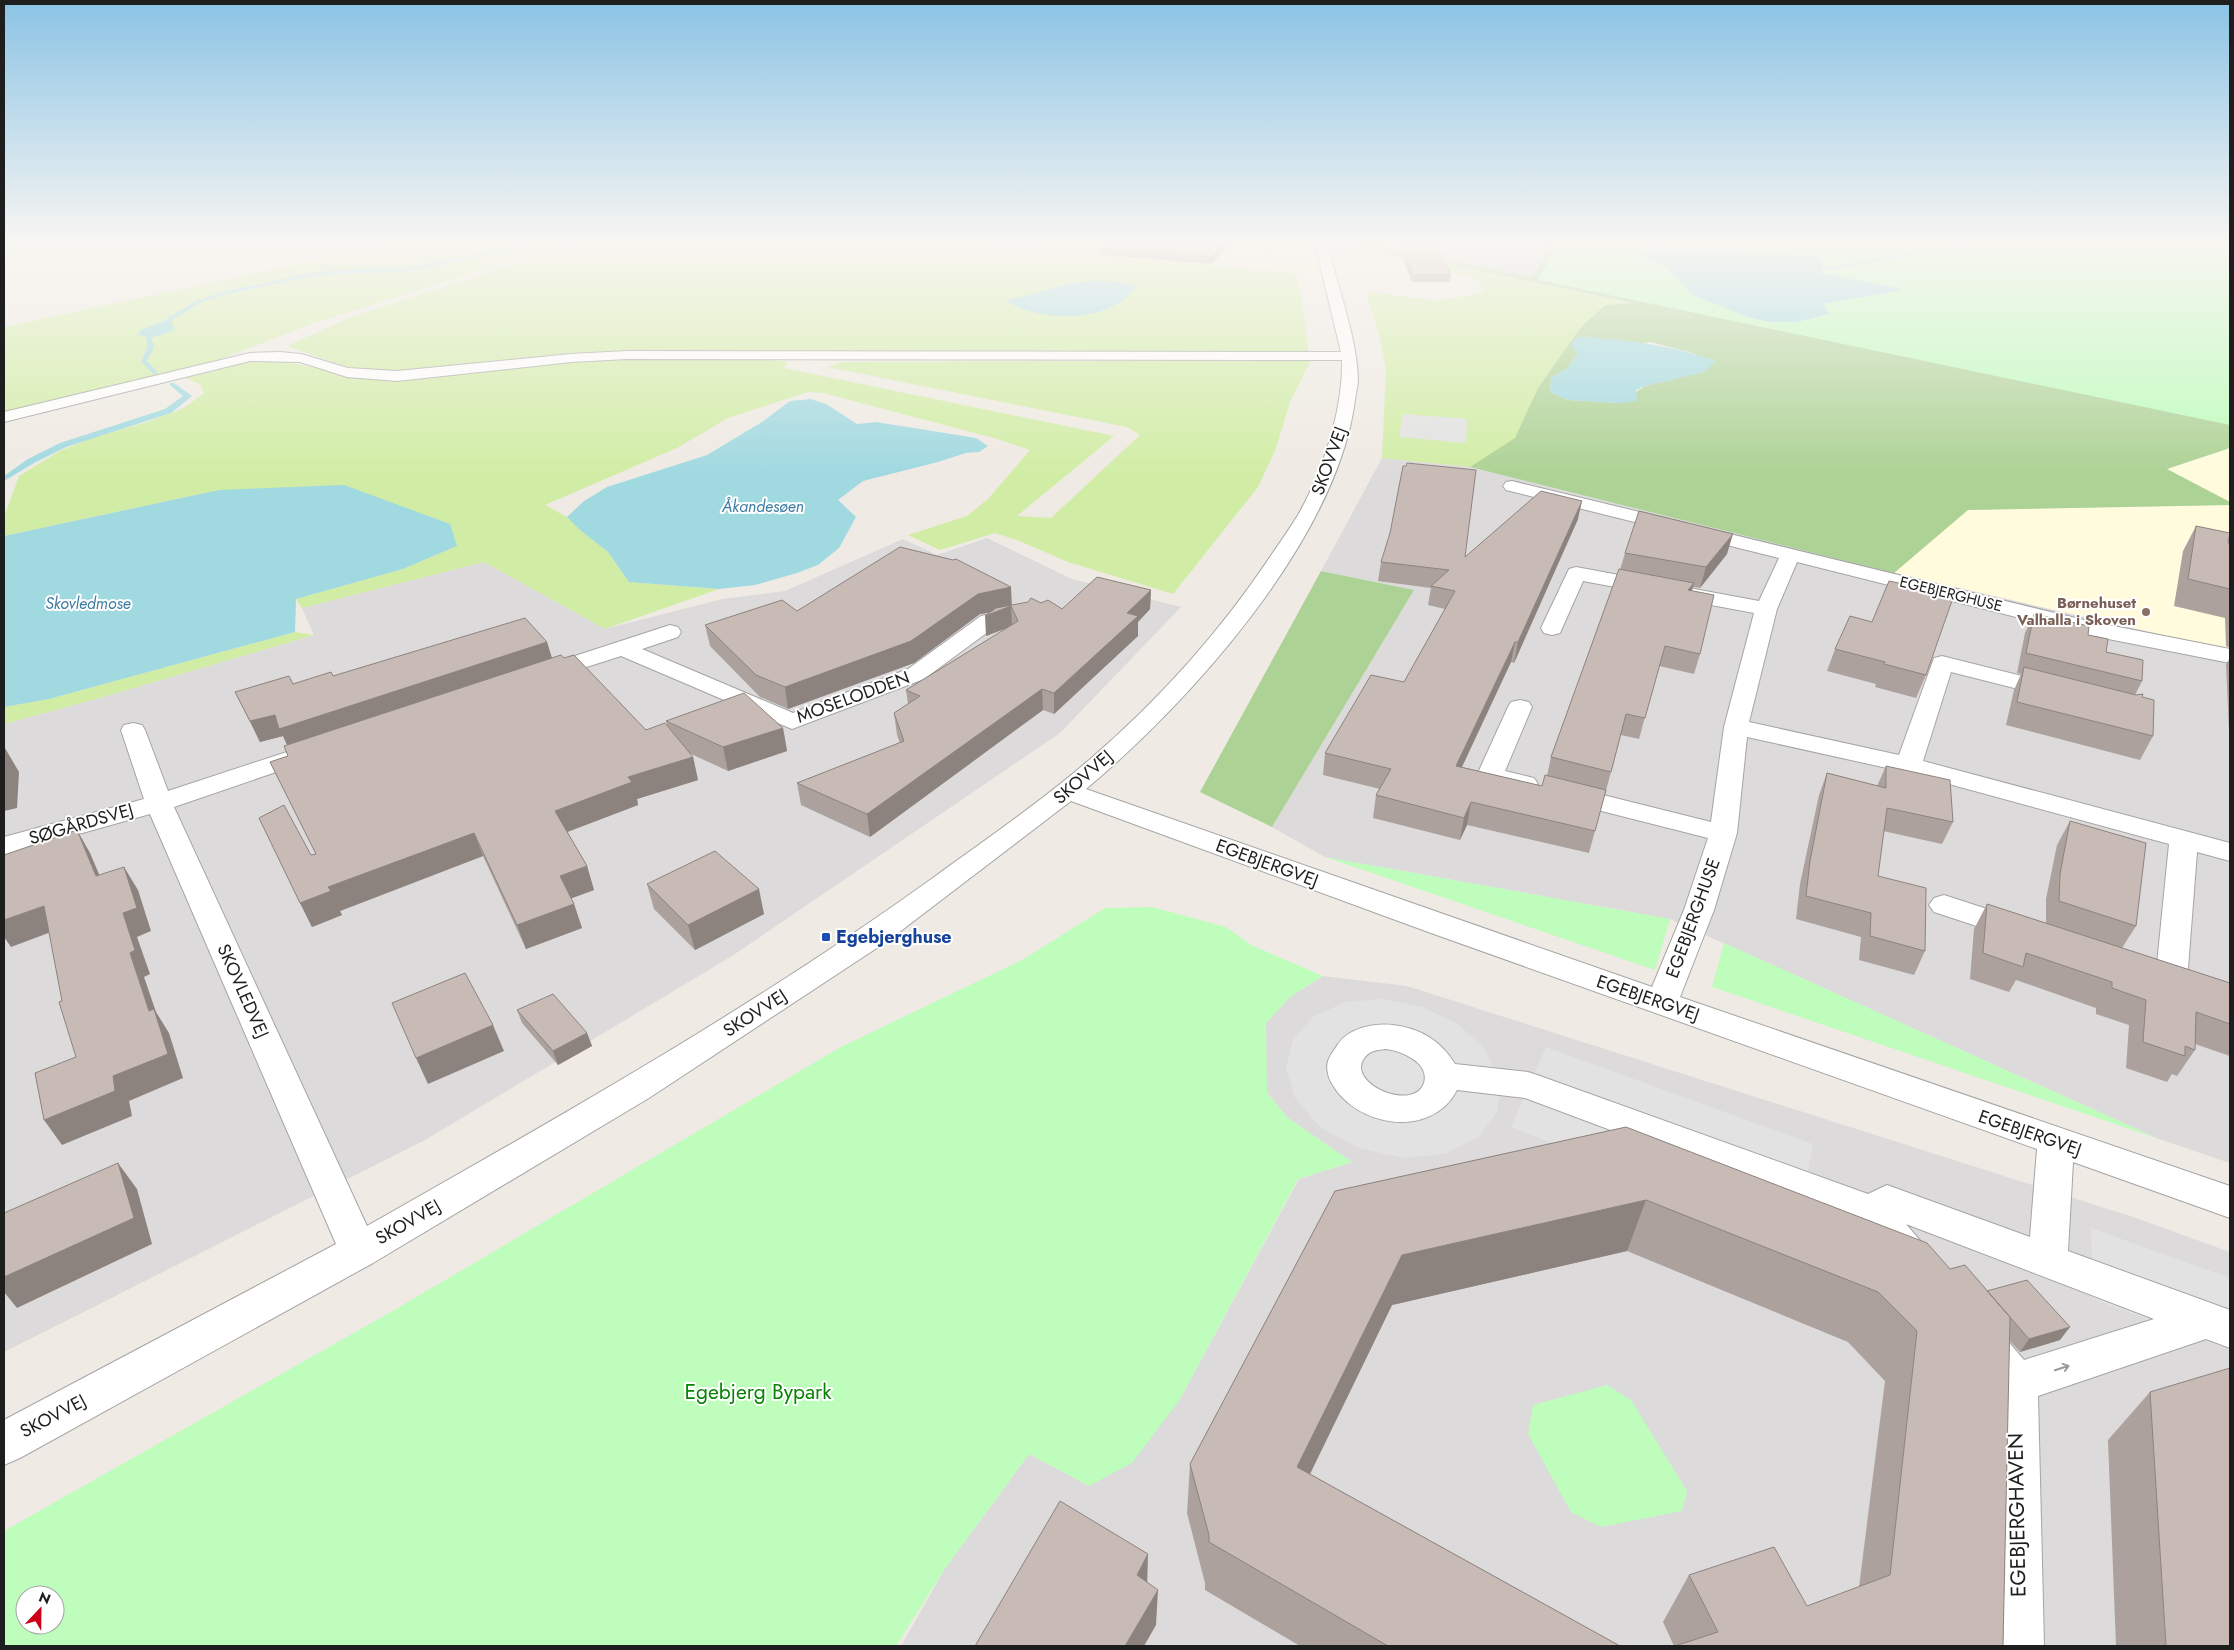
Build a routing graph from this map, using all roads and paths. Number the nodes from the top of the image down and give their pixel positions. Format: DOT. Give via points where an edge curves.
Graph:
graph roads {
  1 [pos="1340,321"];
  2 [pos="1349,356"];
  3 [pos="4,417"];
  4 [pos="1512,486"];
  5 [pos="1790,555"];
  6 [pos="1766,609"];
  7 [pos="1020,615"];
  8 [pos="1552,628"];
  9 [pos="670,632"];
  10 [pos="622,648"];
  11 [pos="2230,656"];
  12 [pos="528,679"];
  13 [pos="2076,697"];
  14 [pos="1520,707"];
  15 [pos="1736,727"];
  16 [pos="133,730"];
  17 [pos="329,746"];
  18 [pos="1910,766"];
  19 [pos="1068,791"];
  20 [pos="159,803"];
  21 [pos="1723,833"];
  22 [pos="2184,838"];
  23 [pos="4,846"];
  24 [pos="2230,852"];
  25 [pos="1944,905"];
  26 [pos="2038,937"];
  27 [pos="2124,965"];
  28 [pos="1662,1002"];
  29 [pos="1442,1076"];
  30 [pos="2056,1142"];
  31 [pos="2230,1202"];
  32 [pos="1872,1212"];
  33 [pos="358,1251"];
  34 [pos="2048,1262"];
  35 [pos="1933,1285"];
  36 [pos="1959,1315"];
  37 [pos="2218,1324"];
  38 [pos="2016,1383"];
  39 [pos="4,1443"];
  40 [pos="2019,1646"];
  1 -- 2 [label="street, SKOVVEJ"];
  2 -- 3 [label="street" via="627,355 397,376 347,372 301,358 250,357"];
  2 -- 19 [label="street, SKOVVEJ" via="1346,409 1333,457 1309,513 1255,596 1202,661 1155,713"];
  4 -- 5 [label="street, EGEBJERGHUSE"];
  5 -- 6 [label="street, EGEBJERGHUSE"];
  5 -- 11 [label="street, EGEBJERGHUSE" via="2088,628"];
  6 -- 8 [label="street" via="1576,573"];
  6 -- 15 [label="street, EGEBJERGHUSE"];
  7 -- 10 [label="street, MOSELODDEN" via="990,622 916,674 792,722"];
  9 -- 10 [label="street"];
  10 -- 12 [label="street"];
  13 -- 18 [label="street" via="1942,663"];
  14 -- 21 [label="street, EGEBJERGHUSE" via="1490,775"];
  15 -- 18 [label="street"];
  15 -- 21 [label="street, EGEBJERGHUSE"];
  16 -- 20 [label="street, SKOVLEDVEJ"];
  17 -- 20 [label="street"];
  18 -- 22 [label="street"];
  19 -- 28 [label="street, EGEBJERGVEJ"];
  19 -- 33 [label="street, SKOVVEJ" via="878,933 637,1089"];
  20 -- 23 [label="street, SØGÅRDSVEJ"];
  20 -- 33 [label="street, SKOVLEDVEJ"];
  21 -- 28 [label="street, EGEBJERGHUSE" via="1699,910"];
  22 -- 24 [label="street"];
  22 -- 27 [label="street" via="2171,981"];
  25 -- 26 [label="street"];
  28 -- 30 [label="street, EGEBJERGVEJ"];
  29 -- 32 [label="street" via="1528,1085"];
  30 -- 31 [label="street, EGEBJERGVEJ"];
  30 -- 34 [label="street"];
  32 -- 34 [label="street" via="1887,1201"];
  32 -- 35 [label="street"];
  33 -- 39 [label="street, SKOVVEJ"];
  34 -- 37 [label="street"];
  36 -- 38 [label="street"];
  38 -- 37 [label="street, one-way"];
  38 -- 40 [label="street, EGEBJERGHAVEN"];
}
